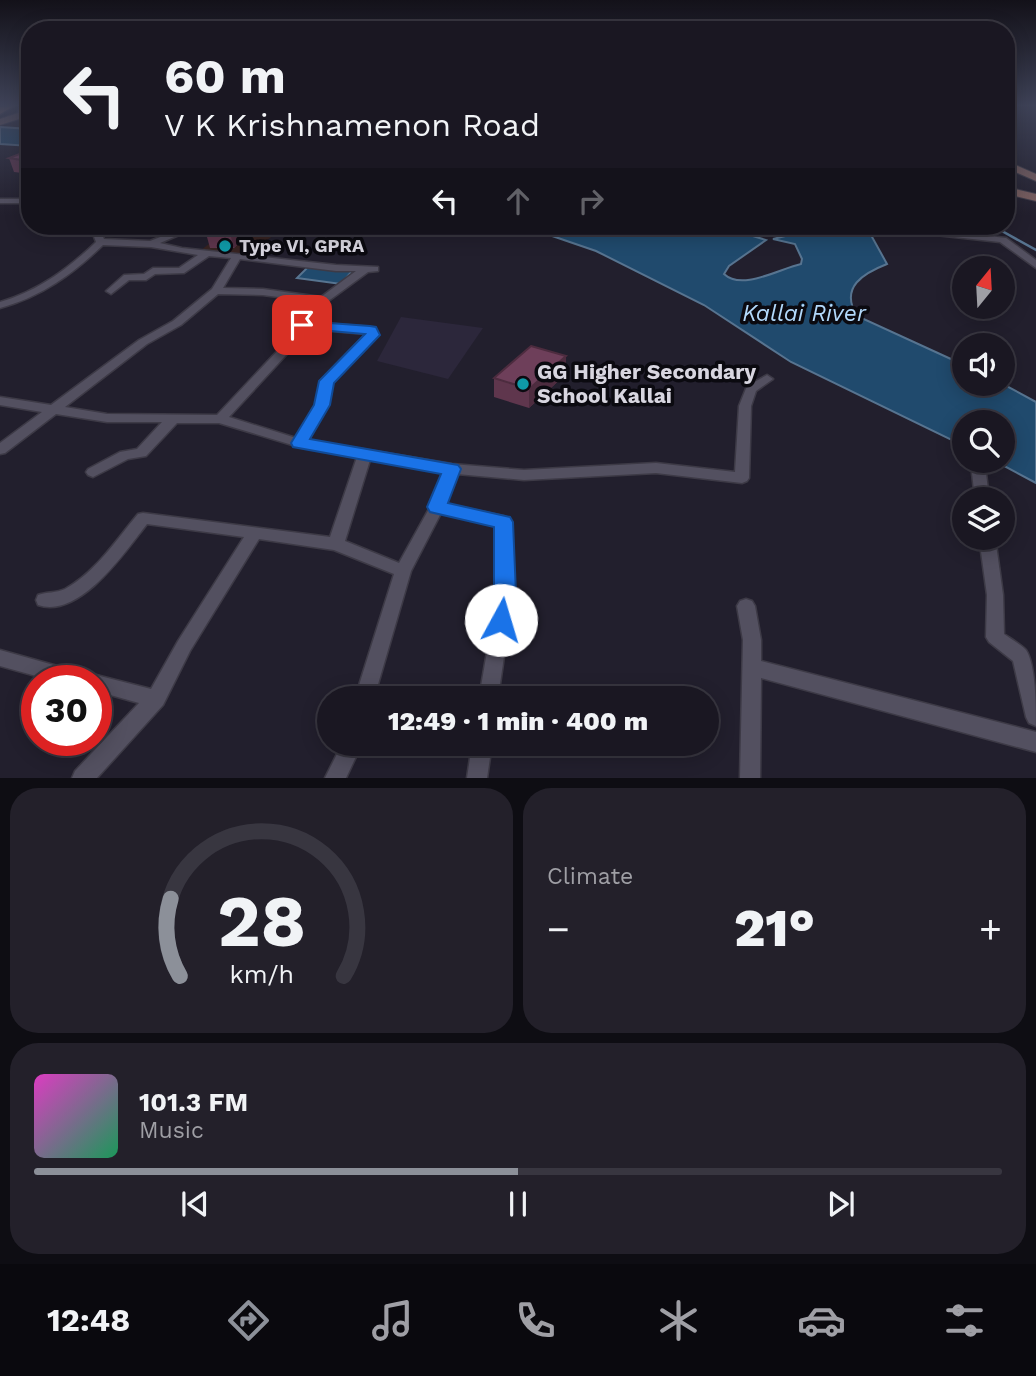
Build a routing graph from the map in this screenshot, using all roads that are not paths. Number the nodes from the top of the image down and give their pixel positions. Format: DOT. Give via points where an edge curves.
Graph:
graph roads {
  1 [pos="1015,168"];
  2 [pos="1036,178"];
  3 [pos="1015,192"];
  4 [pos="1036,198"];
  5 [pos="0,201"];
  6 [pos="21,201"];
  7 [pos="98,235"];
  8 [pos="174,235"];
  9 [pos="957,235"];
  10 [pos="101,242"];
  11 [pos="151,244"];
  12 [pos="207,253"];
  13 [pos="237,256"];
  14 [pos="1036,265"];
  15 [pos="111,291"];
  16 [pos="216,291"];
  17 [pos="323,300"];
  18 [pos="0,305"];
  19 [pos="307,326"];
  20 [pos="767,379"];
  21 [pos="0,401"];
  22 [pos="55,410"];
  23 [pos="173,419"];
  24 [pos="220,419"];
  25 [pos="299,443"];
  26 [pos="0,450"];
  27 [pos="365,456"];
  28 [pos="452,469"];
  29 [pos="93,472"];
  30 [pos="979,473"];
  31 [pos="981,487"];
  32 [pos="437,507"];
  33 [pos="255,533"];
  34 [pos="336,544"];
  35 [pos="989,550"];
  36 [pos="403,571"];
  37 [pos="44,600"];
  38 [pos="746,606"];
  39 [pos="0,658"];
  40 [pos="26,665"];
  41 [pos="751,667"];
  42 [pos="369,686"];
  43 [pos="491,686"];
  44 [pos="112,687"];
  45 [pos="156,699"];
  46 [pos="1036,717"];
  47 [pos="1036,742"];
  48 [pos="346,756"];
  49 [pos="480,756"];
  50 [pos="82,778"];
  51 [pos="334,778"];
  52 [pos="477,778"];
  53 [pos="750,778"];
  1 -- 2 [label="street"];
  3 -- 4 [label="street"];
  5 -- 6 [label="street"];
  7 -- 10 [label="street"];
  8 -- 11 [label="street"];
  9 -- 14 [label="street" via="1003,240"];
  10 -- 11 [label="street"];
  10 -- 18 [label="street" via="45,288"];
  11 -- 12 [label="street"];
  12 -- 13 [label="street"];
  12 -- 15 [label="street" via="181,271 127,277"];
  13 -- 16 [label="street"];
  13 -- 17 [label="street" via="370,269"];
  16 -- 17 [label="street"];
  16 -- 22 [label="street"];
  17 -- 19 [label="street" via="302,325"];
  19 -- 24 [label="street"];
  19 -- 25 [label="street" via="370,330 372,335 326,381 322,405"];
  20 -- 28 [label="street" via="751,389 745,407 741,478 656,468 524,475"];
  21 -- 22 [label="street"];
  22 -- 23 [label="street" via="107,418"];
  22 -- 26 [label="street"];
  23 -- 24 [label="street"];
  23 -- 29 [label="street" via="141,453 125,455"];
  24 -- 25 [label="street"];
  25 -- 27 [label="street"];
  27 -- 28 [label="street"];
  27 -- 34 [label="street"];
  28 -- 32 [label="street"];
  30 -- 31 [label="street"];
  32 -- 36 [label="street"];
  32 -- 43 [label="street" via="503,522 505,594"];
  33 -- 34 [label="street"];
  33 -- 37 [label="street" via="143,517 81,588 54,602"];
  33 -- 45 [label="street"];
  34 -- 36 [label="street"];
  35 -- 46 [label="street" via="995,637 1021,657"];
  36 -- 42 [label="street"];
  38 -- 41 [label="street"];
  39 -- 40 [label="street"];
  41 -- 47 [label="street"];
  41 -- 53 [label="street"];
  44 -- 45 [label="street"];
  45 -- 50 [label="street"];
  48 -- 51 [label="street"];
  49 -- 52 [label="street"];
}
